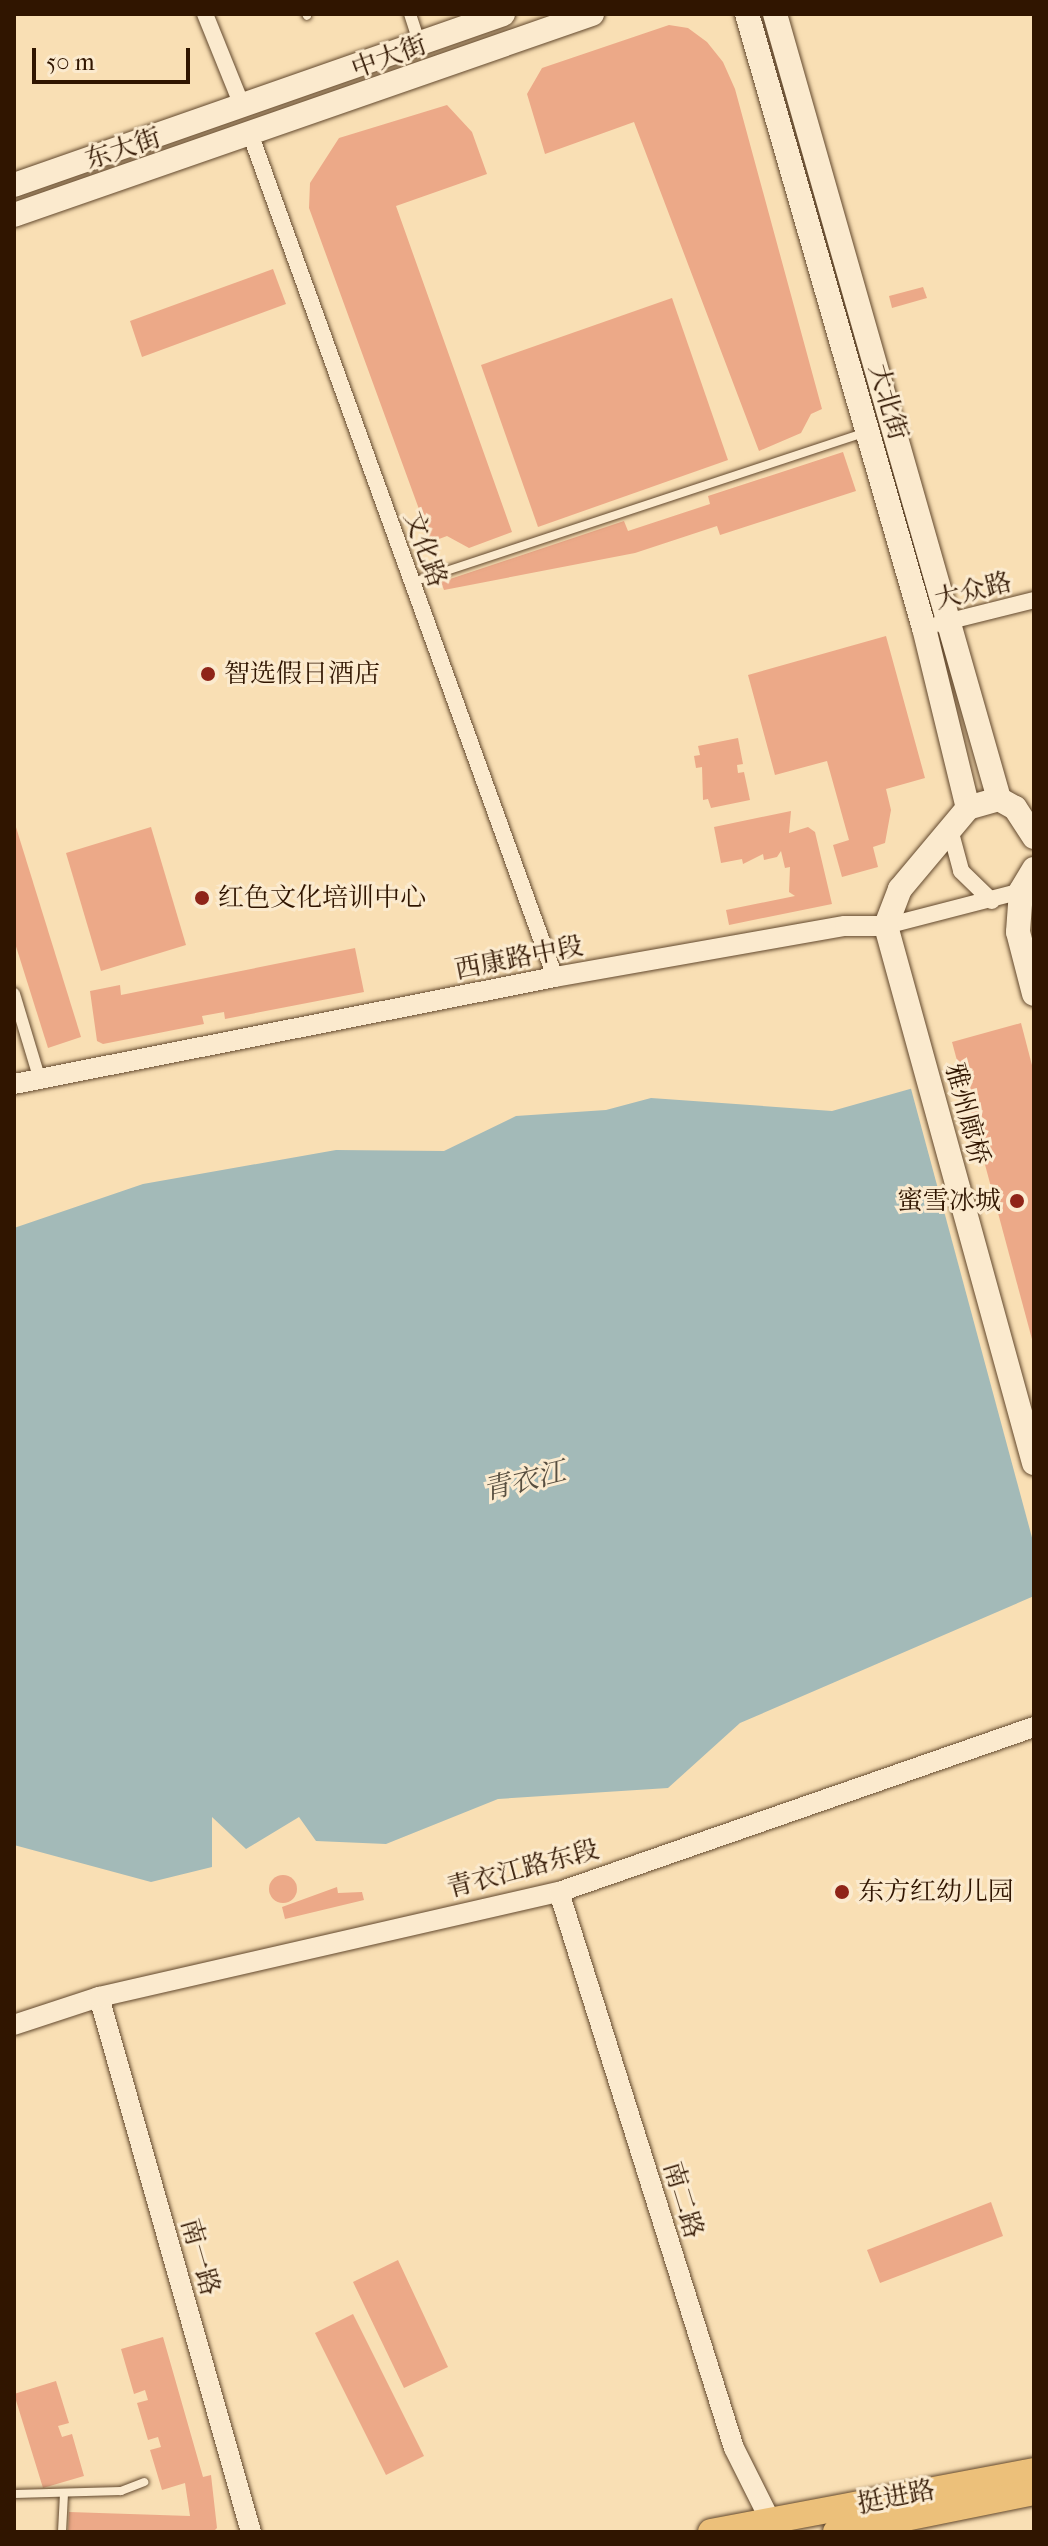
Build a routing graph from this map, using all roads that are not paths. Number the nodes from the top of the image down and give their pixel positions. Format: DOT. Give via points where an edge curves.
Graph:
graph roads {
  1 [pos="205,14"];
  2 [pos="410,14"];
  3 [pos="503,14"];
  4 [pos="592,14"];
  5 [pos="747,14"];
  6 [pos="775,14"];
  7 [pos="420,45"];
  8 [pos="243,108"];
  9 [pos="251,136"];
  10 [pos="14,185"];
  11 [pos="14,215"];
  12 [pos="868,431"];
  13 [pos="411,583"];
  14 [pos="1034,600"];
  15 [pos="951,620"];
  16 [pos="924,628"];
  17 [pos="999,799"];
  18 [pos="968,808"];
  19 [pos="951,833"];
  20 [pos="1034,837"];
  21 [pos="1034,869"];
  22 [pos="1027,889"];
  23 [pos="992,901"];
  24 [pos="886,926"];
  25 [pos="555,977"];
  26 [pos="14,994"];
  27 [pos="1034,994"];
  28 [pos="40,1080"];
  29 [pos="14,1084"];
  30 [pos="1034,1463"];
  31 [pos="1034,1727"];
  32 [pos="559,1892"];
  33 [pos="99,1997"];
  34 [pos="14,2025"];
  35 [pos="1034,2471"];
  36 [pos="144,2482"];
  37 [pos="1034,2492"];
  38 [pos="64,2493"];
  39 [pos="14,2494"];
  40 [pos="774,2528"];
  41 [pos="62,2532"];
  42 [pos="251,2532"];
  43 [pos="711,2532"];
  44 [pos="836,2532"];
  1 -- 8 [label="street"];
  2 -- 7 [label="street"];
  3 -- 7 [label="main road, 中大街"];
  4 -- 9 [label="main road, 中大街"];
  5 -- 12 [label="main road, 大北街"];
  6 -- 15 [label="main road, 大北街"];
  7 -- 8 [label="main road, 中大街"];
  8 -- 10 [label="main road, 东大街"];
  9 -- 11 [label="main road, 东大街"];
  9 -- 13 [label="street, 文化路"];
  12 -- 13 [label="lane"];
  12 -- 16 [label="main road, 大北街"];
  13 -- 25 [label="street, 文化路"];
  14 -- 15 [label="street, 大众路"];
  15 -- 16 [label="street, 大众路"];
  15 -- 17 [label="main road, 大北街"];
  16 -- 18 [label="main road, 大北街"];
  17 -- 18 [label="main road"];
  17 -- 20 [label="main road" via="1015,808"];
  18 -- 19 [label="main road"];
  19 -- 23 [label="street" via="961,871"];
  19 -- 24 [label="main road" via="900,889"];
  21 -- 22 [label="main road"];
  22 -- 23 [label="street, 西康路中段"];
  22 -- 27 [label="main road" via="1018,932"];
  23 -- 24 [label="street, 西康路中段"];
  24 -- 25 [label="street, 西康路中段" via="845,926"];
  24 -- 30 [label="main road, 雅州廊桥"];
  25 -- 28 [label="street, 西康路中段"];
  26 -- 28 [label="street"];
  28 -- 29 [label="street, 西康路中段"];
  31 -- 32 [label="street, 青衣江路东段"];
  32 -- 33 [label="street, 青衣江路东段"];
  32 -- 40 [label="street, 南二路" via="734,2448"];
  33 -- 34 [label="street, 青衣江路东段"];
  33 -- 42 [label="street, 南一路"];
  35 -- 40 [label="main road, 挺进路"];
  36 -- 38 [label="lane" via="121,2491"];
  37 -- 44 [label="main road, 挺进路"];
  38 -- 39 [label="lane"];
  38 -- 41 [label="lane"];
  40 -- 43 [label="main road, 挺进路"];
}
